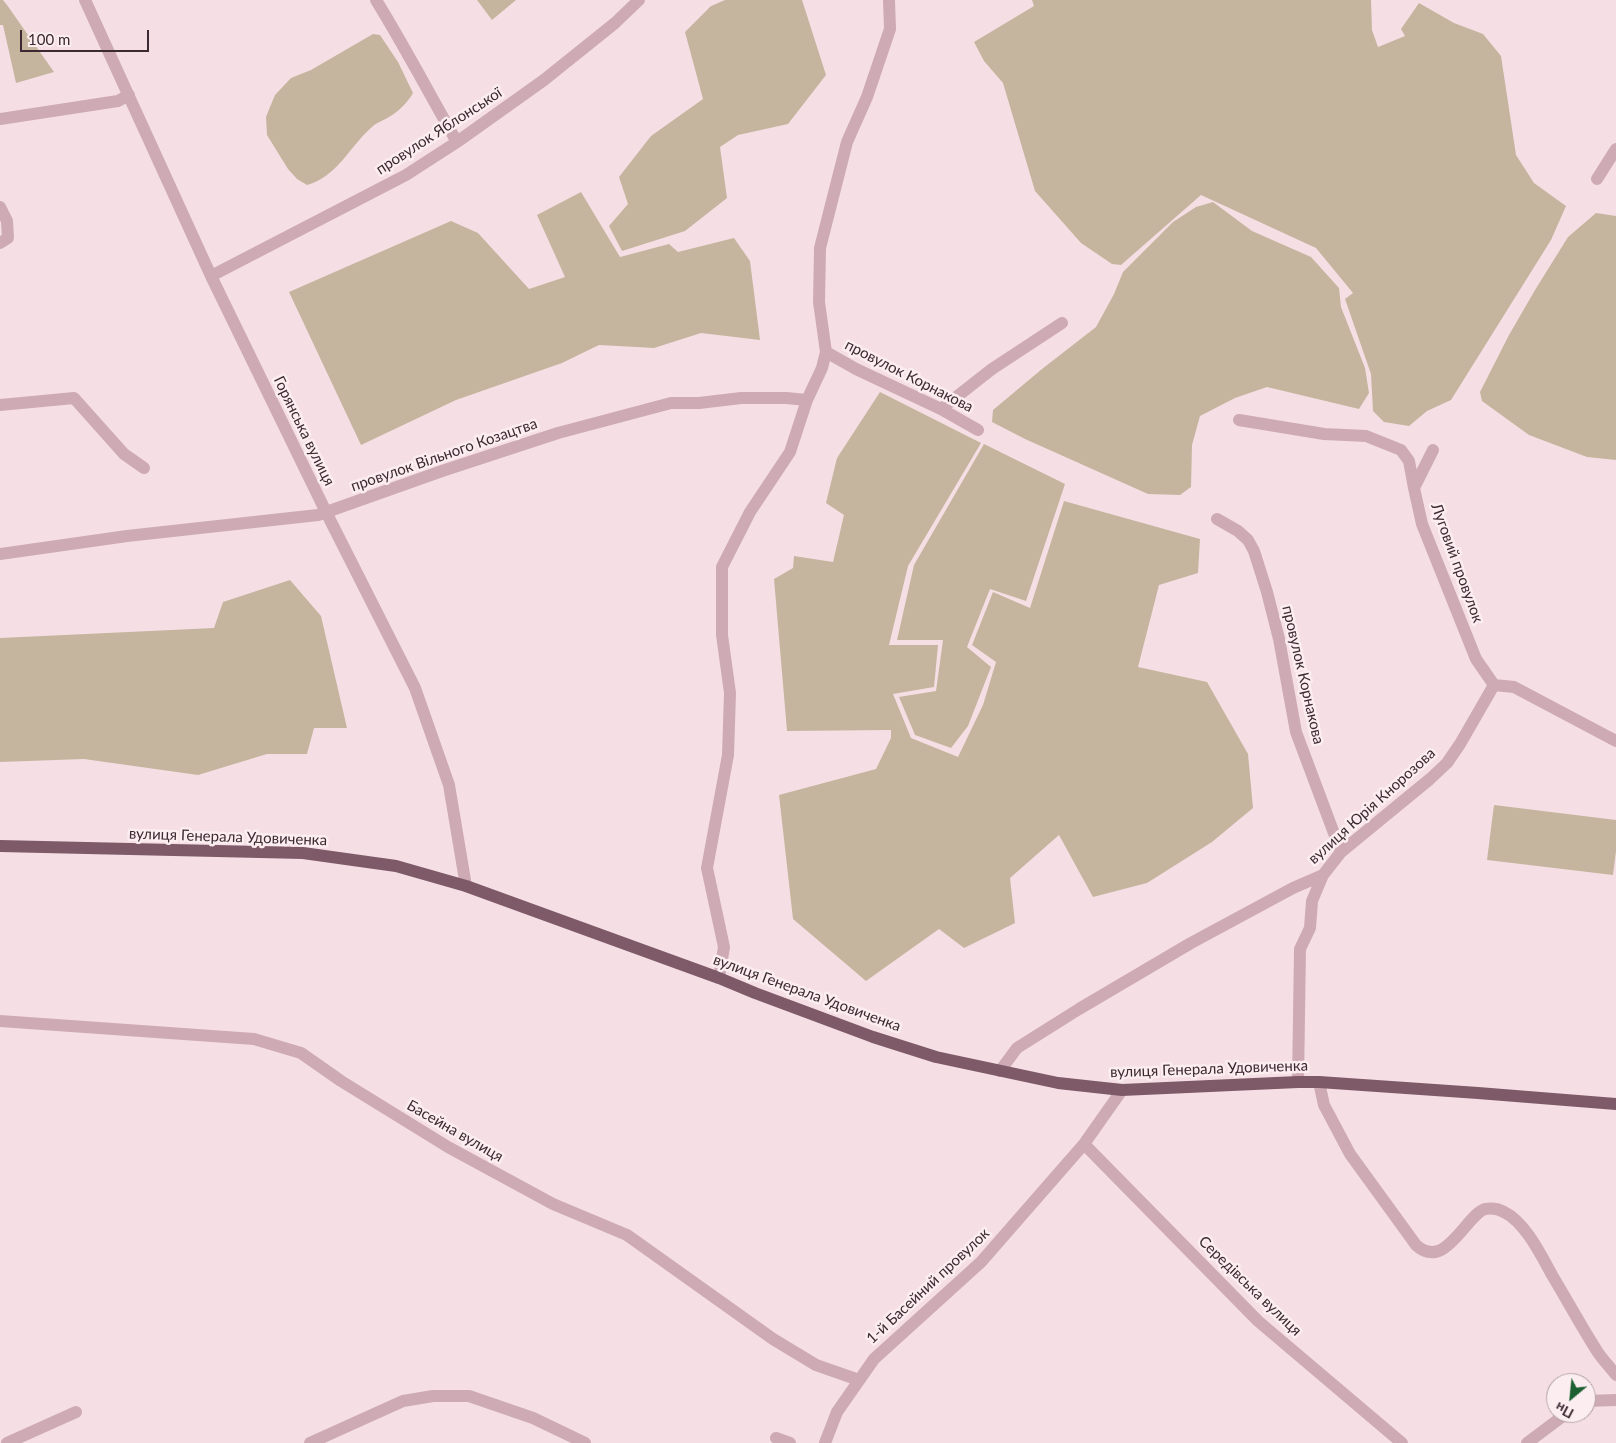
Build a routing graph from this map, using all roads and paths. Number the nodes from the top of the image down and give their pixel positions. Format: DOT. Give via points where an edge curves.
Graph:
graph roads {
  1 [pos="85,0"];
  2 [pos="376,0"];
  3 [pos="639,0"];
  4 [pos="889,0"];
  5 [pos="129,95"];
  6 [pos="0,119"];
  7 [pos="457,142"];
  8 [pos="1616,149"];
  9 [pos="1596,179"];
  10 [pos="0,207"];
  11 [pos="0,243"];
  12 [pos="211,276"];
  13 [pos="1062,323"];
  14 [pos="826,352"];
  15 [pos="807,400"];
  16 [pos="0,406"];
  17 [pos="941,409"];
  18 [pos="1239,420"];
  19 [pos="978,430"];
  20 [pos="1433,450"];
  21 [pos="144,468"];
  22 [pos="1414,488"];
  23 [pos="326,512"];
  24 [pos="1217,519"];
  25 [pos="0,554"];
  26 [pos="1494,685"];
  27 [pos="1616,741"];
  28 [pos="0,846"];
  29 [pos="1341,852"];
  30 [pos="1323,875"];
  31 [pos="466,886"];
  32 [pos="719,978"];
  33 [pos="0,1021"];
  34 [pos="1000,1071"];
  35 [pos="1298,1082"];
  36 [pos="1319,1082"];
  37 [pos="1122,1090"];
  38 [pos="1616,1104"];
  39 [pos="1084,1144"];
  40 [pos="1616,1375"];
  41 [pos="859,1380"];
  42 [pos="1616,1400"];
  43 [pos="1596,1401"];
  44 [pos="76,1412"];
  45 [pos="1554,1423"];
  46 [pos="776,1438"];
  47 [pos="7,1443"];
  48 [pos="310,1443"];
  49 [pos="585,1443"];
  50 [pos="790,1443"];
  51 [pos="825,1443"];
  52 [pos="1402,1443"];
  53 [pos="1527,1443"];
  1 -- 5 [label="street, Горянська вулиця"];
  2 -- 7 [label="street"];
  3 -- 7 [label="street, провулок Яблонської" via="544,80"];
  4 -- 14 [label="street" via="890,28 867,97 847,142 820,248 819,302"];
  5 -- 6 [label="street" via="118,100"];
  5 -- 12 [label="street, Горянська вулиця"];
  7 -- 12 [label="street, провулок Яблонської" via="406,175"];
  8 -- 9 [label="street"];
  10 -- 11 [label="street" via="7,221 8,238"];
  12 -- 23 [label="street, Горянська вулиця"];
  13 -- 17 [label="street" via="992,369"];
  14 -- 15 [label="street"];
  14 -- 17 [label="street, провулок Корнакова"];
  15 -- 23 [label="street, провулок Вільного Козацтва" via="741,398 671,403 558,434"];
  15 -- 32 [label="street" via="790,452 750,512 722,567 722,635 730,694 728,755 708,868 724,947"];
  16 -- 21 [label="street" via="74,398 124,454"];
  17 -- 19 [label="street, провулок Корнакова"];
  18 -- 22 [label="street, Луговий провулок" via="1324,434 1366,436 1400,450 1409,461"];
  20 -- 22 [label="street"];
  22 -- 26 [label="street, Луговий провулок" via="1422,524 1476,659"];
  23 -- 25 [label="street, провулок Вільного Козацтва"];
  23 -- 31 [label="street, Горянська вулиця" via="415,688 448,785"];
  24 -- 29 [label="street, провулок Корнакова" via="1238,530 1254,552 1279,639 1296,732"];
  26 -- 27 [label="street" via="1514,687"];
  26 -- 29 [label="street, вулиця Юрія Кнорозова" via="1447,763"];
  28 -- 31 [label="main road, вулиця Генерала Удовиченка" via="303,853 396,866"];
  29 -- 30 [label="street, вулиця Юрія Кнорозова"];
  30 -- 34 [label="street, вулиця Юрія Кнорозова" via="1191,943 1080,1009 1017,1048"];
  30 -- 35 [label="street" via="1312,901 1310,928 1300,949"];
  31 -- 32 [label="main road, вулиця Генерала Удовиченка"];
  32 -- 34 [label="main road, вулиця Генерала Удовиченка" via="873,1037 936,1057"];
  33 -- 41 [label="street, Басейна вулиця" via="254,1039 301,1053 448,1147 553,1204 627,1235 816,1365"];
  34 -- 37 [label="main road, вулиця Генерала Удовиченка" via="1058,1083"];
  35 -- 36 [label="main road, вулиця Генерала Удовиченка"];
  35 -- 37 [label="main road, вулиця Генерала Удовиченка"];
  36 -- 38 [label="main road, вулиця Генерала Удовиченка"];
  36 -- 40 [label="street" via="1324,1105 1350,1154 1416,1245 1426,1252 1438,1251 1484,1210 1502,1210 1510,1215 1533,1241 1598,1352"];
  37 -- 39 [label="street, 1-й Басейний провулок"];
  39 -- 41 [label="street, 1-й Басейний провулок" via="980,1262 874,1359"];
  39 -- 52 [label="street, Середівська вулиця" via="1258,1321"];
  41 -- 51 [label="street, 1-й Басейний провулок" via="838,1412"];
  42 -- 43 [label="street"];
  44 -- 47 [label="street"];
  45 -- 53 [label="street"];
  46 -- 50 [label="street"];
  48 -- 49 [label="street" via="403,1401 433,1396 469,1396 533,1418"];
}
